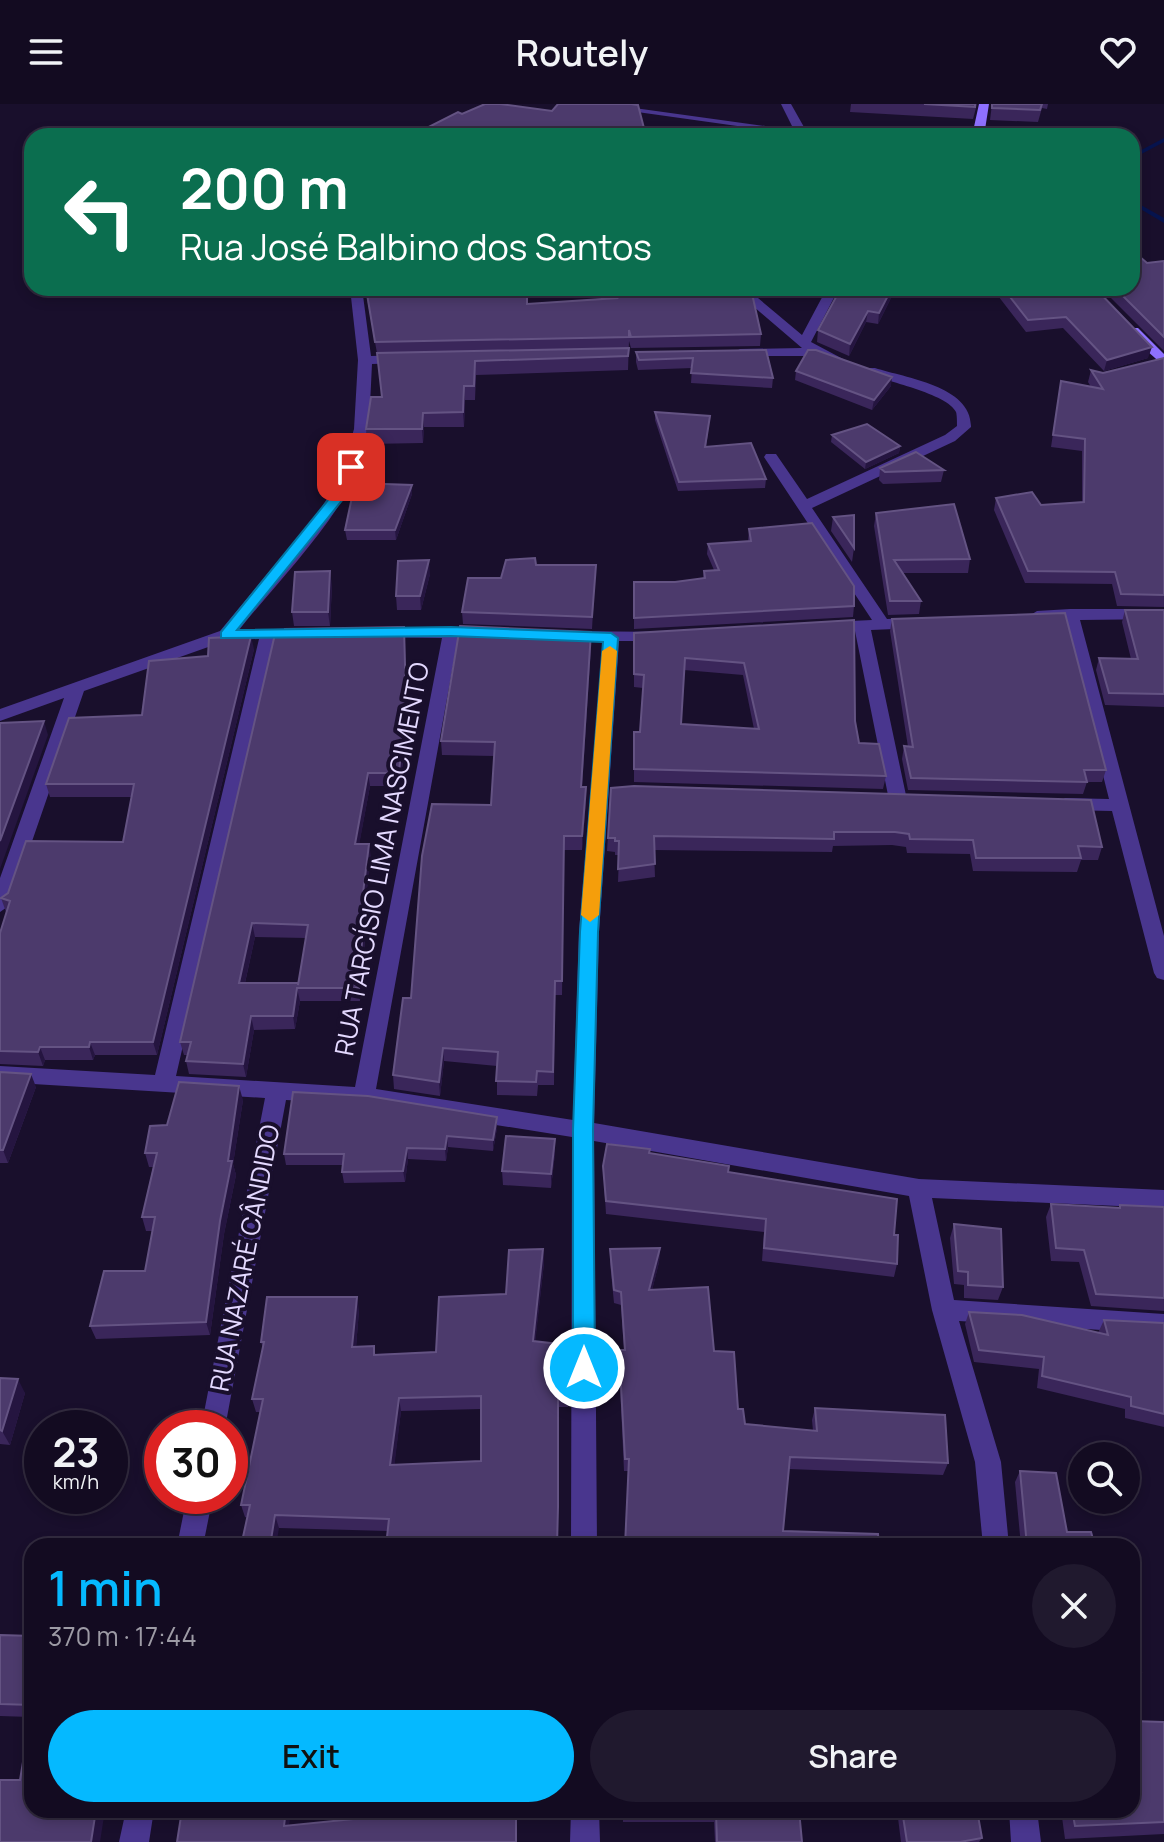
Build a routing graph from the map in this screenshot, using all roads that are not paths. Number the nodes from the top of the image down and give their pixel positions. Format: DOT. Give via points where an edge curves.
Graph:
graph roads {
  1 [pos="786,104"];
  2 [pos="984,104"];
  3 [pos="614,107"];
  4 [pos="760,128"];
  5 [pos="799,128"];
  6 [pos="980,128"];
  7 [pos="357,296"];
  8 [pos="748,296"];
  9 [pos="830,296"];
  10 [pos="1122,319"];
  11 [pos="810,348"];
  12 [pos="722,353"];
  13 [pos="427,358"];
  14 [pos="365,360"];
  15 [pos="1159,363"];
  16 [pos="771,457"];
  17 [pos="802,507"];
  18 [pos="1070,614"];
  19 [pos="1164,614"];
  20 [pos="1023,617"];
  21 [pos="930,622"];
  22 [pos="883,625"];
  23 [pos="862,626"];
  24 [pos="815,628"];
  25 [pos="360,632"];
  26 [pos="451,632"];
  27 [pos="269,633"];
  28 [pos="329,633"];
  29 [pos="499,634"];
  30 [pos="226,635"];
  31 [pos="547,635"];
  32 [pos="674,635"];
  33 [pos="611,638"];
  34 [pos="76,689"];
  35 [pos="0,715"];
  36 [pos="898,800"];
  37 [pos="1042,803"];
  38 [pos="1121,805"];
  39 [pos="0,905"];
  40 [pos="1164,973"];
  41 [pos="0,1074"];
  42 [pos="164,1082"];
  43 [pos="277,1089"];
  44 [pos="364,1096"];
  45 [pos="583,1130"];
  46 [pos="919,1188"];
  47 [pos="1164,1199"];
  48 [pos="944,1310"];
  49 [pos="1164,1324"];
  50 [pos="216,1410"];
  51 [pos="196,1514"];
  52 [pos="192,1538"];
  53 [pos="584,1538"];
  54 [pos="995,1538"];
  55 [pos="138,1818"];
  56 [pos="585,1818"];
  57 [pos="1024,1818"];
  58 [pos="134,1842"];
  59 [pos="585,1842"];
  60 [pos="1026,1842"];
  1 -- 5 [label="street"];
  2 -- 6 [label="street"];
  3 -- 4 [label="lane"];
  7 -- 14 [label="street"];
  8 -- 11 [label="street"];
  9 -- 11 [label="street"];
  10 -- 15 [label="street"];
  11 -- 12 [label="street"];
  11 -- 17 [label="street" via="946,398 960,406 964,427"];
  13 -- 14 [label="street"];
  14 -- 30 [label="street" via="361,429 339,495"];
  16 -- 17 [label="street"];
  17 -- 22 [label="street"];
  18 -- 19 [label="street"];
  18 -- 20 [label="street"];
  18 -- 38 [label="street"];
  21 -- 22 [label="street"];
  22 -- 23 [label="street"];
  23 -- 24 [label="street"];
  23 -- 36 [label="street"];
  25 -- 26 [label="street"];
  26 -- 29 [label="street"];
  26 -- 44 [label="street, RUA TARCÍSIO LIMA NASCIMENTO"];
  27 -- 28 [label="street"];
  27 -- 30 [label="street"];
  27 -- 42 [label="street"];
  30 -- 34 [label="street"];
  31 -- 33 [label="street"];
  32 -- 33 [label="street"];
  33 -- 45 [label="street" via="606,790 589,932"];
  34 -- 35 [label="street"];
  34 -- 39 [label="street"];
  37 -- 38 [label="street"];
  38 -- 40 [label="street"];
  41 -- 42 [label="street"];
  42 -- 43 [label="street"];
  43 -- 44 [label="street"];
  43 -- 50 [label="street, RUA NAZARÉ CÂNDIDO"];
  44 -- 45 [label="street"];
  45 -- 46 [label="street"];
  45 -- 53 [label="street"];
  46 -- 47 [label="street"];
  46 -- 48 [label="street"];
  48 -- 49 [label="street"];
  48 -- 54 [label="street" via="988,1462"];
  51 -- 52 [label="street"];
  55 -- 58 [label="street"];
  56 -- 59 [label="street"];
  57 -- 60 [label="street"];
}
